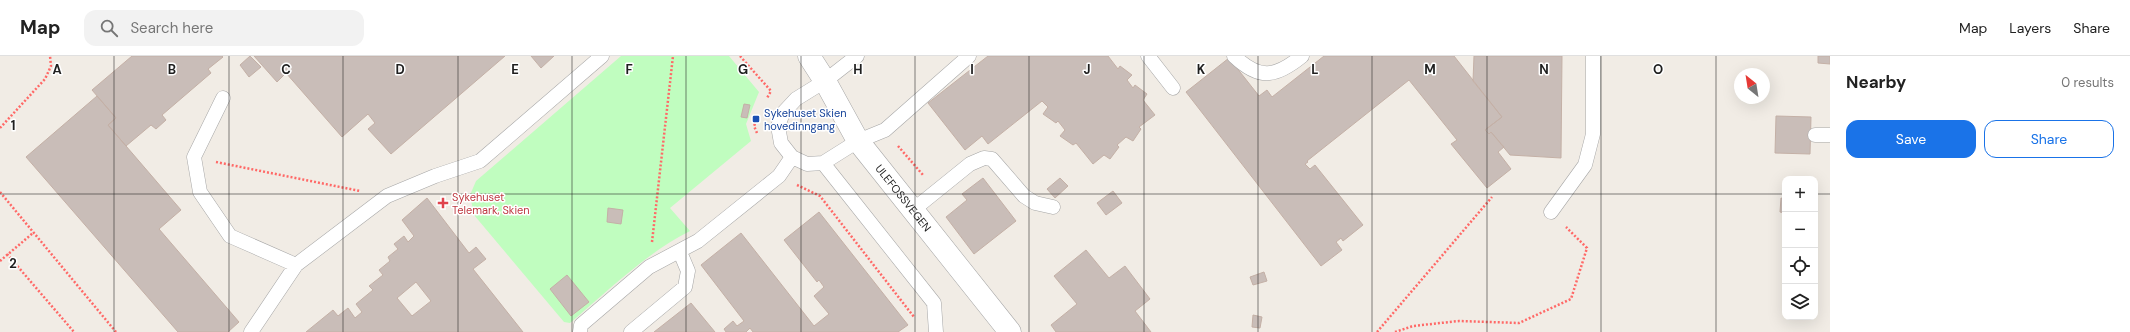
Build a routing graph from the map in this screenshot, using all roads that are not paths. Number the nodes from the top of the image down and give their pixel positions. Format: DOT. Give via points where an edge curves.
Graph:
graph roads {
  1 [pos="602,56"];
  2 [pos="809,56"];
  3 [pos="857,56"];
  4 [pos="969,56"];
  5 [pos="1148,56"];
  6 [pos="1234,56"];
  7 [pos="1302,56"];
  8 [pos="1594,56"];
  9 [pos="825,81"];
  10 [pos="1173,88"];
  11 [pos="223,98"];
  12 [pos="1815,135"];
  13 [pos="1830,135"];
  14 [pos="858,141"];
  15 [pos="792,157"];
  16 [pos="823,163"];
  17 [pos="1053,207"];
  18 [pos="913,210"];
  19 [pos="1551,212"];
  20 [pos="680,252"];
  21 [pos="296,265"];
  22 [pos="251,332"];
  23 [pos="580,332"];
  24 [pos="631,332"];
  25 [pos="936,332"];
  26 [pos="1010,332"];
  1 -- 21 [label="lane" via="480,161 387,196"];
  2 -- 9 [label="street, ULEFOSSVEGEN"];
  3 -- 9 [label="lane"];
  4 -- 14 [label="lane" via="885,130"];
  5 -- 10 [label="lane"];
  6 -- 7 [label="lane" via="1254,72 1263,74 1278,72"];
  8 -- 19 [label="lane" via="1593,134 1585,165"];
  9 -- 14 [label="street, ULEFOSSVEGEN"];
  9 -- 15 [label="lane" via="796,99 782,113 778,126 781,143"];
  11 -- 21 [label="lane" via="194,157 200,192 230,236"];
  12 -- 13 [label="lane"];
  14 -- 16 [label="lane"];
  14 -- 18 [label="street, ULEFOSSVEGEN"];
  15 -- 16 [label="lane" via="807,164"];
  15 -- 20 [label="lane" via="780,176 698,241"];
  16 -- 25 [label="lane" via="934,304"];
  17 -- 18 [label="lane" via="1024,196 992,159 984,158 970,164"];
  18 -- 26 [label="street, ULEFOSSVEGEN"];
  20 -- 23 [label="lane" via="649,267 581,325"];
  20 -- 24 [label="lane" via="688,271 685,287"];
  21 -- 22 [label="lane"];
}
